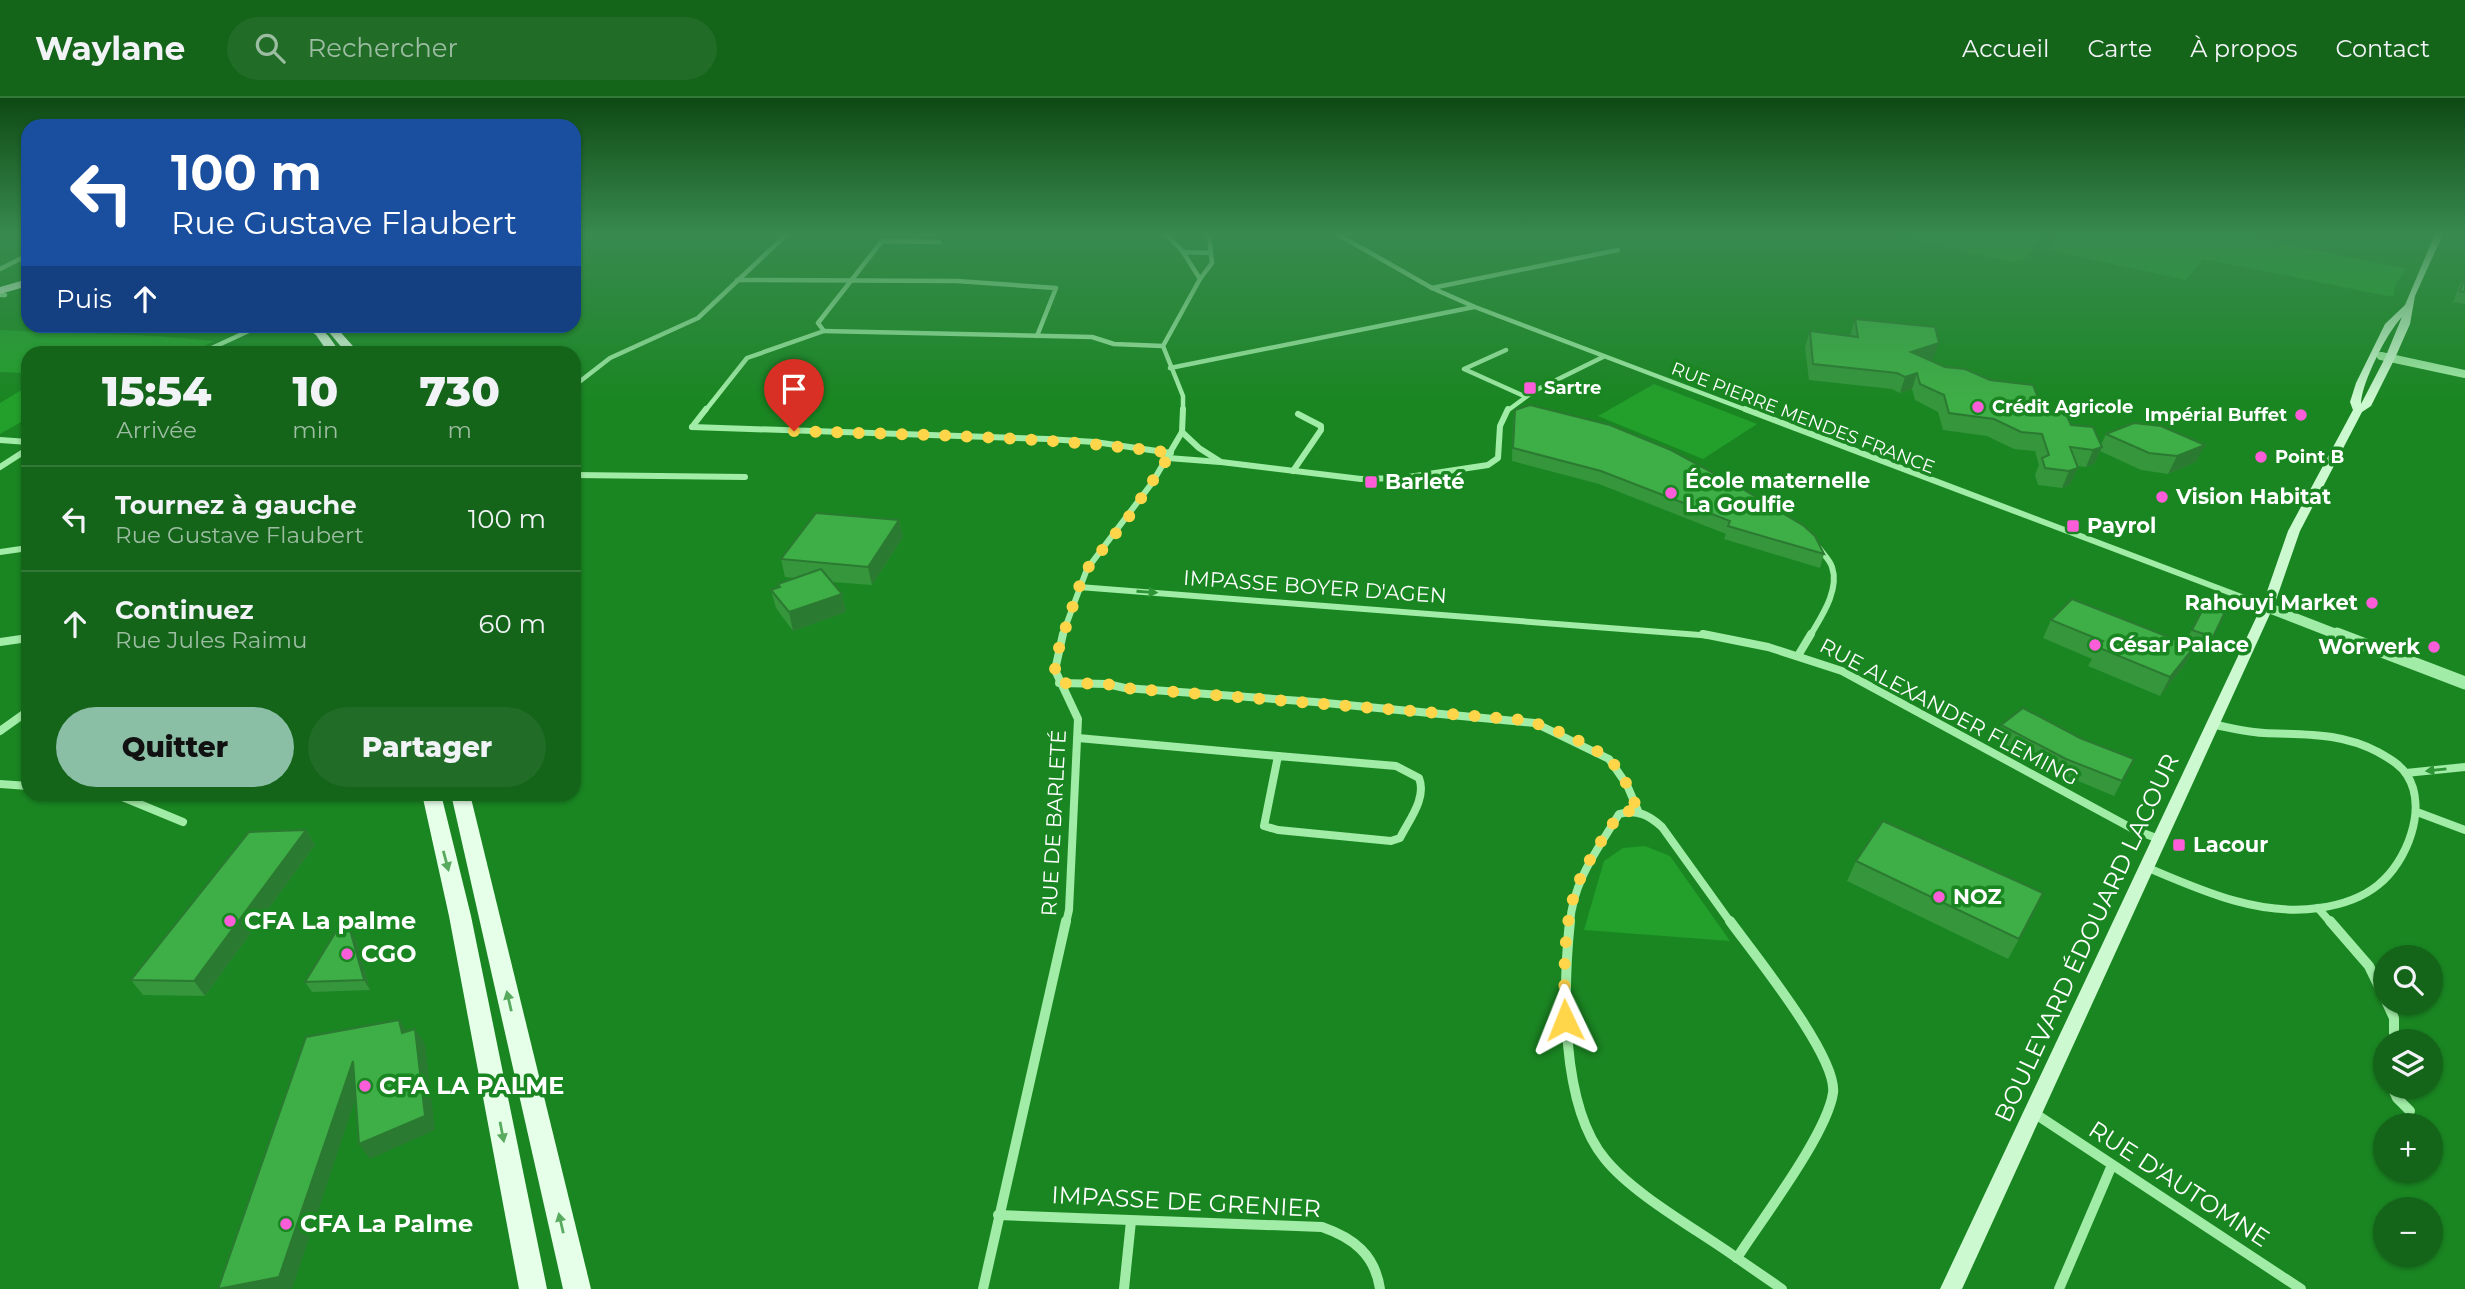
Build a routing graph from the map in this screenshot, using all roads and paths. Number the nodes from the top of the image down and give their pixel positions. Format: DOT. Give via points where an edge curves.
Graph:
graph roads {
  1 [pos="727,290"];
  2 [pos="843,290"];
  3 [pos="1055,290"];
  4 [pos="1194,290"];
  5 [pos="1436,290"];
  6 [pos="2415,290"];
  7 [pos="1475,307"];
  8 [pos="2407,307"];
  9 [pos="2387,330"];
  10 [pos="824,331"];
  11 [pos="237,333"];
  12 [pos="1037,336"];
  13 [pos="214,346"];
  14 [pos="1163,346"];
  15 [pos="1506,350"];
  16 [pos="1603,357"];
  17 [pos="2385,357"];
  18 [pos="1170,368"];
  19 [pos="2465,374"];
  20 [pos="581,381"];
  21 [pos="1524,396"];
  22 [pos="1509,407"];
  23 [pos="1520,410"];
  24 [pos="2358,410"];
  25 [pos="1298,414"];
  26 [pos="1182,432"];
  27 [pos="0,440"];
  28 [pos="21,442"];
  29 [pos="21,454"];
  30 [pos="1170,455"];
  31 [pos="1221,462"];
  32 [pos="0,467"];
  33 [pos="1293,471"];
  34 [pos="581,475"];
  35 [pos="745,477"];
  36 [pos="1809,537"];
  37 [pos="21,549"];
  38 [pos="0,552"];
  39 [pos="1079,587"];
  40 [pos="2269,608"];
  41 [pos="1549,622"];
  42 [pos="21,639"];
  43 [pos="0,642"];
  44 [pos="1799,654"];
  45 [pos="1059,683"];
  46 [pos="2465,683"];
  47 [pos="21,715"];
  48 [pos="2212,724"];
  49 [pos="0,731"];
  50 [pos="1078,738"];
  51 [pos="1278,754"];
  52 [pos="2465,767"];
  53 [pos="2406,773"];
  54 [pos="0,784"];
  55 [pos="21,786"];
  56 [pos="132,801"];
  57 [pos="433,801"];
  58 [pos="462,801"];
  59 [pos="2417,812"];
  60 [pos="1639,813"];
  61 [pos="183,822"];
  62 [pos="2465,830"];
  63 [pos="2159,839"];
  64 [pos="2146,867"];
  65 [pos="2318,908"];
  66 [pos="2373,974"];
  67 [pos="2398,1099"];
  68 [pos="2410,1111"];
  69 [pos="2034,1113"];
  70 [pos="2112,1165"];
  71 [pos="998,1215"];
  72 [pos="1131,1221"];
  73 [pos="1737,1258"];
  74 [pos="2063,1286"];
  75 [pos="533,1289"];
  76 [pos="577,1289"];
  77 [pos="983,1289"];
  78 [pos="1124,1289"];
  79 [pos="1380,1289"];
  80 [pos="1782,1289"];
  81 [pos="1951,1289"];
  82 [pos="2301,1289"];
  1 -- 20 [label="street" via="698,318 610,358"];
  2 -- 10 [label="street" via="818,323"];
  3 -- 12 [label="street"];
  4 -- 14 [label="street"];
  5 -- 7 [label="street, RUE PIERRE MENDES FRANCE"];
  6 -- 8 [label="main road"];
  7 -- 16 [label="street, RUE PIERRE MENDES FRANCE"];
  7 -- 18 [label="street"];
  8 -- 9 [label="main road"];
  8 -- 17 [label="main road" via="2405,324"];
  9 -- 17 [label="main road" via="2392,334"];
  9 -- 24 [label="main road" via="2361,383 2355,402"];
  10 -- 12 [label="street"];
  10 -- 30 [label="street" via="747,358 692,427 1047,439"];
  11 -- 13 [label="street"];
  12 -- 14 [label="street"];
  14 -- 18 [label="street, RUE DE BARLETÉ"];
  15 -- 21 [label="street" via="1464,369"];
  16 -- 21 [label="street"];
  16 -- 40 [label="street, RUE PIERRE MENDES FRANCE"];
  17 -- 19 [label="street"];
  17 -- 24 [label="main road" via="2366,406"];
  18 -- 26 [label="street, RUE DE BARLETÉ" via="1183,397"];
  21 -- 22 [label="street"];
  22 -- 23 [label="street"];
  22 -- 33 [label="street" via="1500,422 1498,458 1488,465 1402,478 1361,479"];
  24 -- 40 [label="main road, BOULEVARD ÉDOUARD LACOUR" via="2294,533"];
  25 -- 33 [label="street" via="1321,430"];
  26 -- 30 [label="street, RUE DE BARLETÉ"];
  26 -- 31 [label="street"];
  27 -- 28 [label="street"];
  29 -- 32 [label="street"];
  30 -- 31 [label="street"];
  30 -- 39 [label="street, RUE DE BARLETÉ" via="1087,569"];
  31 -- 33 [label="street"];
  34 -- 35 [label="street"];
  36 -- 44 [label="street" via="1831,563 1834,581"];
  37 -- 38 [label="street"];
  39 -- 41 [label="street, IMPASSE BOYER D'AGEN, one-way"];
  39 -- 45 [label="street, RUE DE BARLETÉ" via="1056,657"];
  40 -- 46 [label="street"];
  40 -- 48 [label="main road, BOULEVARD ÉDOUARD LACOUR"];
  41 -- 44 [label="street, RUE ALEXANDER FLEMING" via="1691,632"];
  42 -- 43 [label="street"];
  44 -- 63 [label="street, RUE ALEXANDER FLEMING" via="1842,671"];
  45 -- 50 [label="street, RUE DE BARLETÉ" via="1076,711"];
  45 -- 60 [label="street" via="1524,720 1609,759"];
  47 -- 49 [label="street"];
  48 -- 53 [label="street" via="2264,733 2315,731 2340,736 2364,745"];
  48 -- 63 [label="main road, BOULEVARD ÉDOUARD LACOUR"];
  50 -- 51 [label="street"];
  50 -- 71 [label="street, RUE DE BARLETÉ" via="1069,910"];
  51 -- 51 [label="street" via="1396,766 1419,778 1421,797 1400,838 1391,841 1264,826"];
  52 -- 53 [label="street, one-way"];
  53 -- 59 [label="street"];
  54 -- 55 [label="street"];
  56 -- 61 [label="street"];
  57 -- 75 [label="main road, one-way" via="460,916"];
  76 -- 58 [label="main road, one-way"];
  59 -- 62 [label="street"];
  59 -- 65 [label="street" via="2400,861 2382,882 2365,893"];
  60 -- 73 [label="street" via="1662,827 1712,891 1810,1032 1831,1071 1833,1092 1820,1129"];
  60 -- 73 [label="street" via="1619,814 1581,876 1571,907 1565,1020 1580,1113 1603,1157 1624,1179"];
  63 -- 64 [label="main road, BOULEVARD ÉDOUARD LACOUR"];
  64 -- 65 [label="street" via="2245,902"];
  64 -- 69 [label="main road, BOULEVARD ÉDOUARD LACOUR"];
  65 -- 66 [label="street"];
  67 -- 68 [label="street"];
  69 -- 70 [label="street, RUE D'AUTOMNE"];
  69 -- 81 [label="main road, BOULEVARD ÉDOUARD LACOUR"];
  70 -- 74 [label="street"];
  70 -- 82 [label="street, RUE D'AUTOMNE"];
  71 -- 72 [label="street, IMPASSE DE GRENIER"];
  71 -- 77 [label="street, RUE DE BARLETÉ"];
  72 -- 78 [label="street"];
  72 -- 79 [label="street, IMPASSE DE GRENIER" via="1333,1230 1354,1240 1371,1259"];
  73 -- 80 [label="street"];
}
